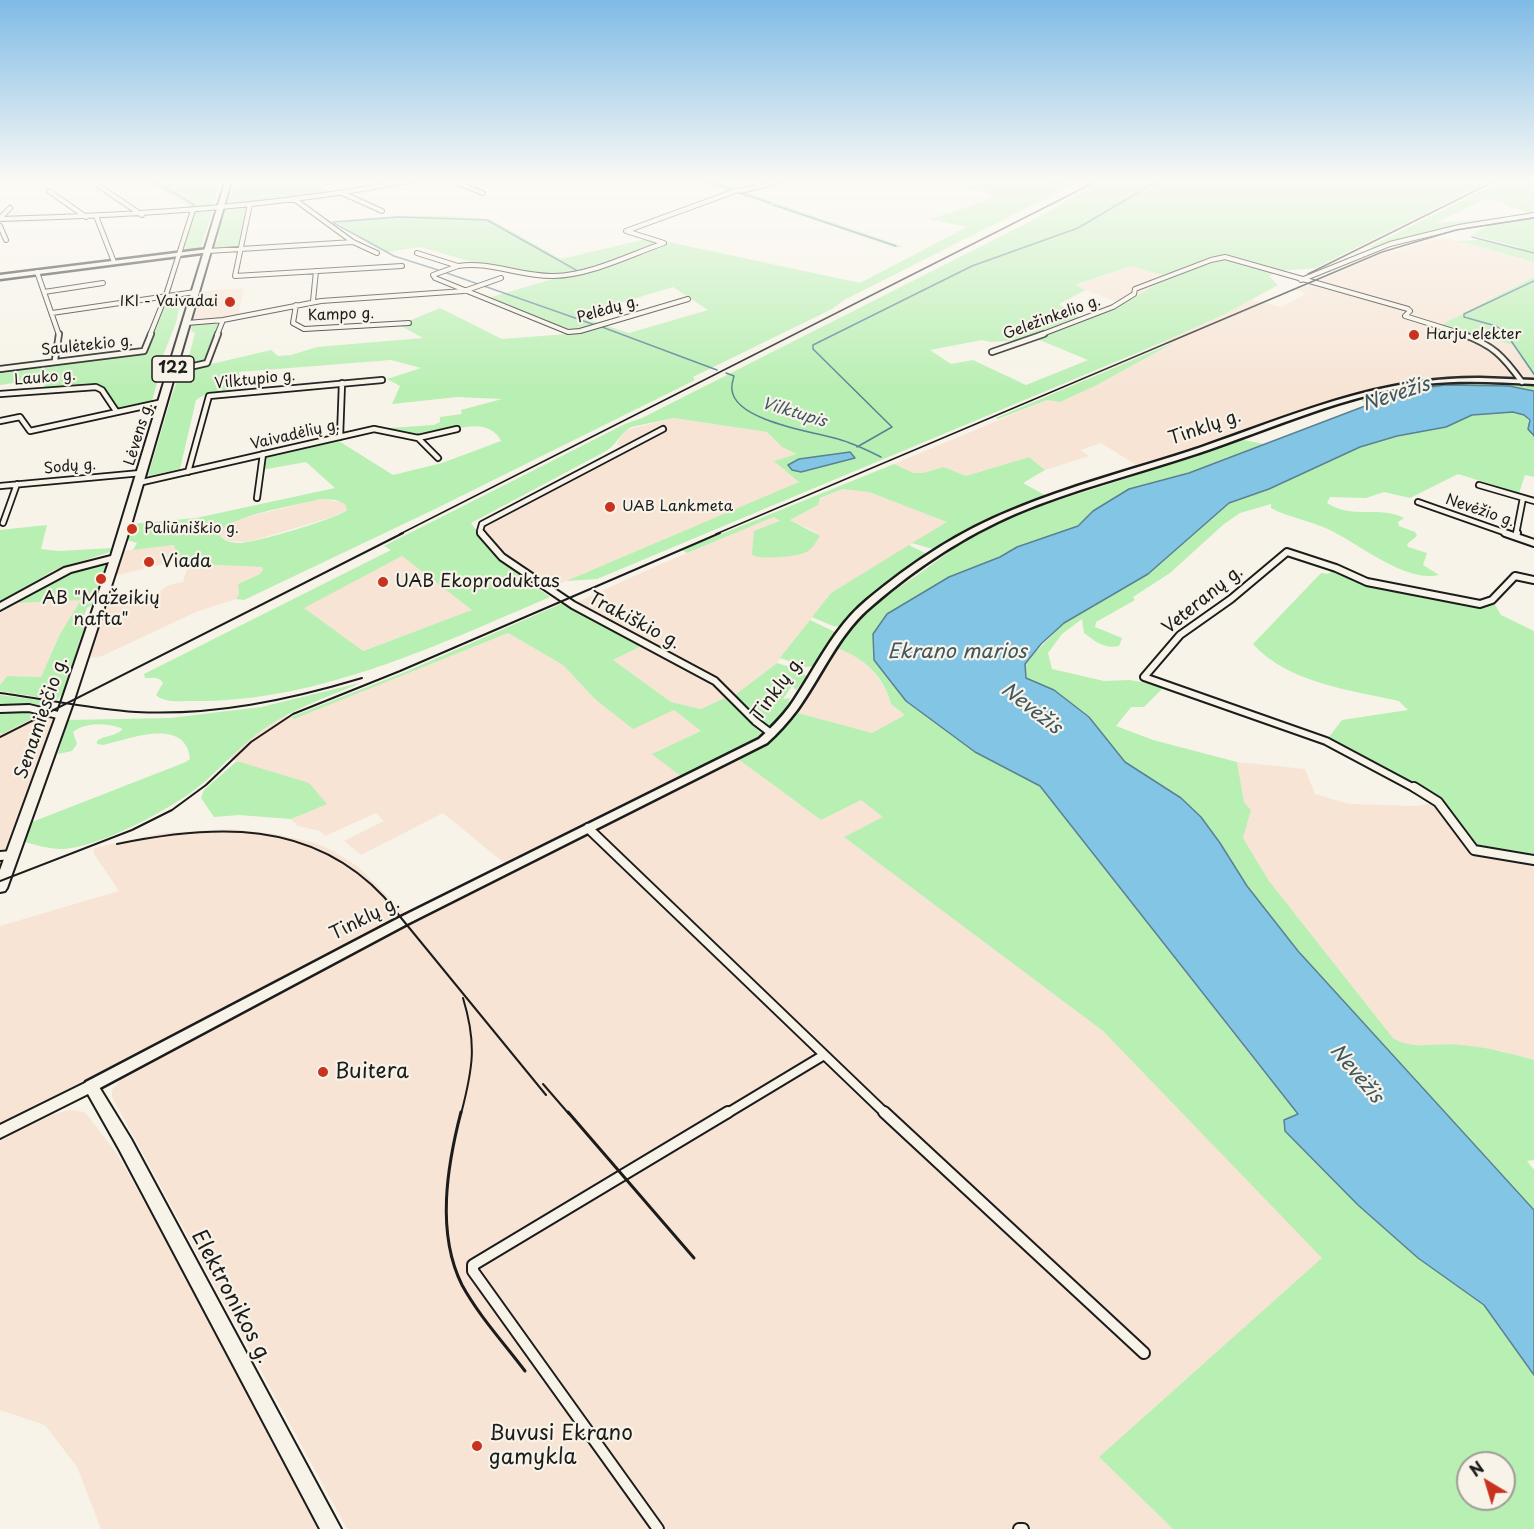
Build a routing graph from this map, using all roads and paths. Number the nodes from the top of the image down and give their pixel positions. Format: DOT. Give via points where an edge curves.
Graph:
graph roads {
  1 [pos="110,250"];
  2 [pos="181,250"];
  3 [pos="219,250"];
  4 [pos="241,250"];
  5 [pos="371,250"];
  6 [pos="641,250"];
  7 [pos="1374,250"];
  8 [pos="208,251"];
  9 [pos="377,253"];
  10 [pos="417,253"];
  11 [pos="180,254"];
  12 [pos="114,261"];
  13 [pos="402,266"];
  14 [pos="458,266"];
  15 [pos="316,271"];
  16 [pos="37,272"];
  17 [pos="0,277"];
  18 [pos="501,278"];
  19 [pos="1301,280"];
  20 [pos="103,283"];
  21 [pos="464,291"];
  22 [pos="44,292"];
  23 [pos="195,292"];
  24 [pos="166,295"];
  25 [pos="688,299"];
  26 [pos="313,302"];
  27 [pos="296,305"];
  28 [pos="52,313"];
  29 [pos="223,320"];
  30 [pos="186,323"];
  31 [pos="410,323"];
  32 [pos="992,352"];
  33 [pos="55,360"];
  34 [pos="0,369"];
  35 [pos="172,371"];
  36 [pos="382,380"];
  37 [pos="1522,382"];
  38 [pos="1534,382"];
  39 [pos="342,383"];
  40 [pos="0,394"];
  41 [pos="163,402"];
  42 [pos="116,411"];
  43 [pos="0,422"];
  44 [pos="457,429"];
  45 [pos="663,429"];
  46 [pos="340,437"];
  47 [pos="418,438"];
  48 [pos="263,454"];
  49 [pos="438,458"];
  50 [pos="188,472"];
  51 [pos="141,473"];
  52 [pos="138,483"];
  53 [pos="17,484"];
  54 [pos="1479,485"];
  55 [pos="0,486"];
  56 [pos="257,498"];
  57 [pos="1523,498"];
  58 [pos="1534,501"];
  59 [pos="1418,502"];
  60 [pos="3,523"];
  61 [pos="1516,536"];
  62 [pos="1534,543"];
  63 [pos="115,558"];
  64 [pos="1534,580"];
  65 [pos="0,607"];
  66 [pos="0,709"];
  67 [pos="62,716"];
  68 [pos="772,734"];
  69 [pos="588,828"];
  70 [pos="6,856"];
  71 [pos="1534,860"];
  72 [pos="0,888"];
  73 [pos="824,1055"];
  74 [pos="91,1086"];
  75 [pos="0,1132"];
  76 [pos="1144,1353"];
  77 [pos="331,1529"];
  78 [pos="658,1529"];
  1 -- 12 [label="street"];
  2 -- 11 [label="street, Saulėtekio g."];
  3 -- 8 [label="street"];
  4 -- 15 [label="street" via="236,276"];
  5 -- 9 [label="street"];
  6 -- 14 [label="street" via="560,276 476,263"];
  7 -- 19 [label="street"];
  8 -- 11 [label="main road"];
  8 -- 23 [label="main road, Lėvens g. / 122"];
  10 -- 14 [label="street"];
  11 -- 12 [label="main road"];
  11 -- 24 [label="street, Saulėtekio g."];
  12 -- 16 [label="main road"];
  13 -- 15 [label="street"];
  14 -- 21 [label="street" via="434,275"];
  15 -- 26 [label="street"];
  16 -- 17 [label="main road"];
  16 -- 22 [label="street"];
  18 -- 21 [label="street"];
  19 -- 32 [label="street, Geležinkelio g." via="1229,258 1215,258 1135,289 1119,305"];
  19 -- 37 [label="street" via="1405,308 1410,310 1405,316 1481,342 1501,354"];
  20 -- 22 [label="street"];
  21 -- 25 [label="street, Pelėdų g." via="568,332 580,332"];
  21 -- 26 [label="street"];
  22 -- 28 [label="street"];
  23 -- 24 [label="street"];
  23 -- 30 [label="main road, Lėvens g. / 122"];
  24 -- 28 [label="street"];
  24 -- 33 [label="street, Saulėtekio g." via="142,352"];
  26 -- 27 [label="street"];
  27 -- 29 [label="street"];
  27 -- 31 [label="street, Kampo g." via="293,323 304,329"];
  28 -- 33 [label="street" via="59,333"];
  29 -- 30 [label="street"];
  29 -- 35 [label="street" via="207,363"];
  30 -- 35 [label="main road, Lėvens g. / 122"];
  33 -- 34 [label="street, Saulėtekio g."];
  35 -- 41 [label="main road, Lėvens g. / 122"];
  36 -- 39 [label="street, Vilktupio g."];
  37 -- 38 [label="main road, Tinklų g."];
  37 -- 68 [label="main road, Tinklų g." via="1434,381 1376,392 1032,506 973,531 854,617"];
  39 -- 46 [label="street"];
  39 -- 50 [label="street, Vilktupio g." via="209,396"];
  40 -- 42 [label="street, Lauko g." via="96,387"];
  41 -- 42 [label="street"];
  41 -- 51 [label="main road, Lėvens g. / 122"];
  42 -- 43 [label="street" via="30,431 20,417"];
  44 -- 47 [label="street, Vaivadėlių g."];
  45 -- 68 [label="street, Trakiškio g." via="482,524 480,531 502,557 573,605 716,681"];
  46 -- 47 [label="street, Vaivadėlių g." via="375,429"];
  46 -- 48 [label="street, Vaivadėlių g."];
  47 -- 49 [label="street"];
  48 -- 50 [label="street, Vaivadėlių g."];
  48 -- 56 [label="street"];
  50 -- 52 [label="street, Vaivadėlių g."];
  51 -- 52 [label="main road, Lėvens g. / 122"];
  51 -- 53 [label="street, Sodų g."];
  52 -- 63 [label="main road, Lėvens g. / 122"];
  53 -- 55 [label="street, Sodų g."];
  53 -- 60 [label="street"];
  54 -- 57 [label="street"];
  57 -- 58 [label="street"];
  57 -- 61 [label="street"];
  59 -- 61 [label="street, Nevėžio g."];
  61 -- 62 [label="street, Nevėžio g."];
  63 -- 65 [label="main road" via="57,573"];
  63 -- 67 [label="main road, Senamiesčio g."];
  64 -- 71 [label="street, Veteranų g." via="1515,576 1492,600 1480,604 1367,582 1287,552 1180,635 1144,677 1326,741 1438,802 1474,850"];
  66 -- 67 [label="street" via="28,708"];
  67 -- 70 [label="main road, Senamiesčio g."];
  68 -- 69 [label="main road, Tinklų g." via="752,748"];
  69 -- 73 [label="street"];
  69 -- 74 [label="main road, Tinklų g."];
  70 -- 72 [label="main road, Senamiesčio g."];
  73 -- 76 [label="street"];
  73 -- 78 [label="street" via="473,1265 473,1271"];
  74 -- 75 [label="main road, Tinklų g."];
  74 -- 77 [label="main road, Elektronikos g."];
}
